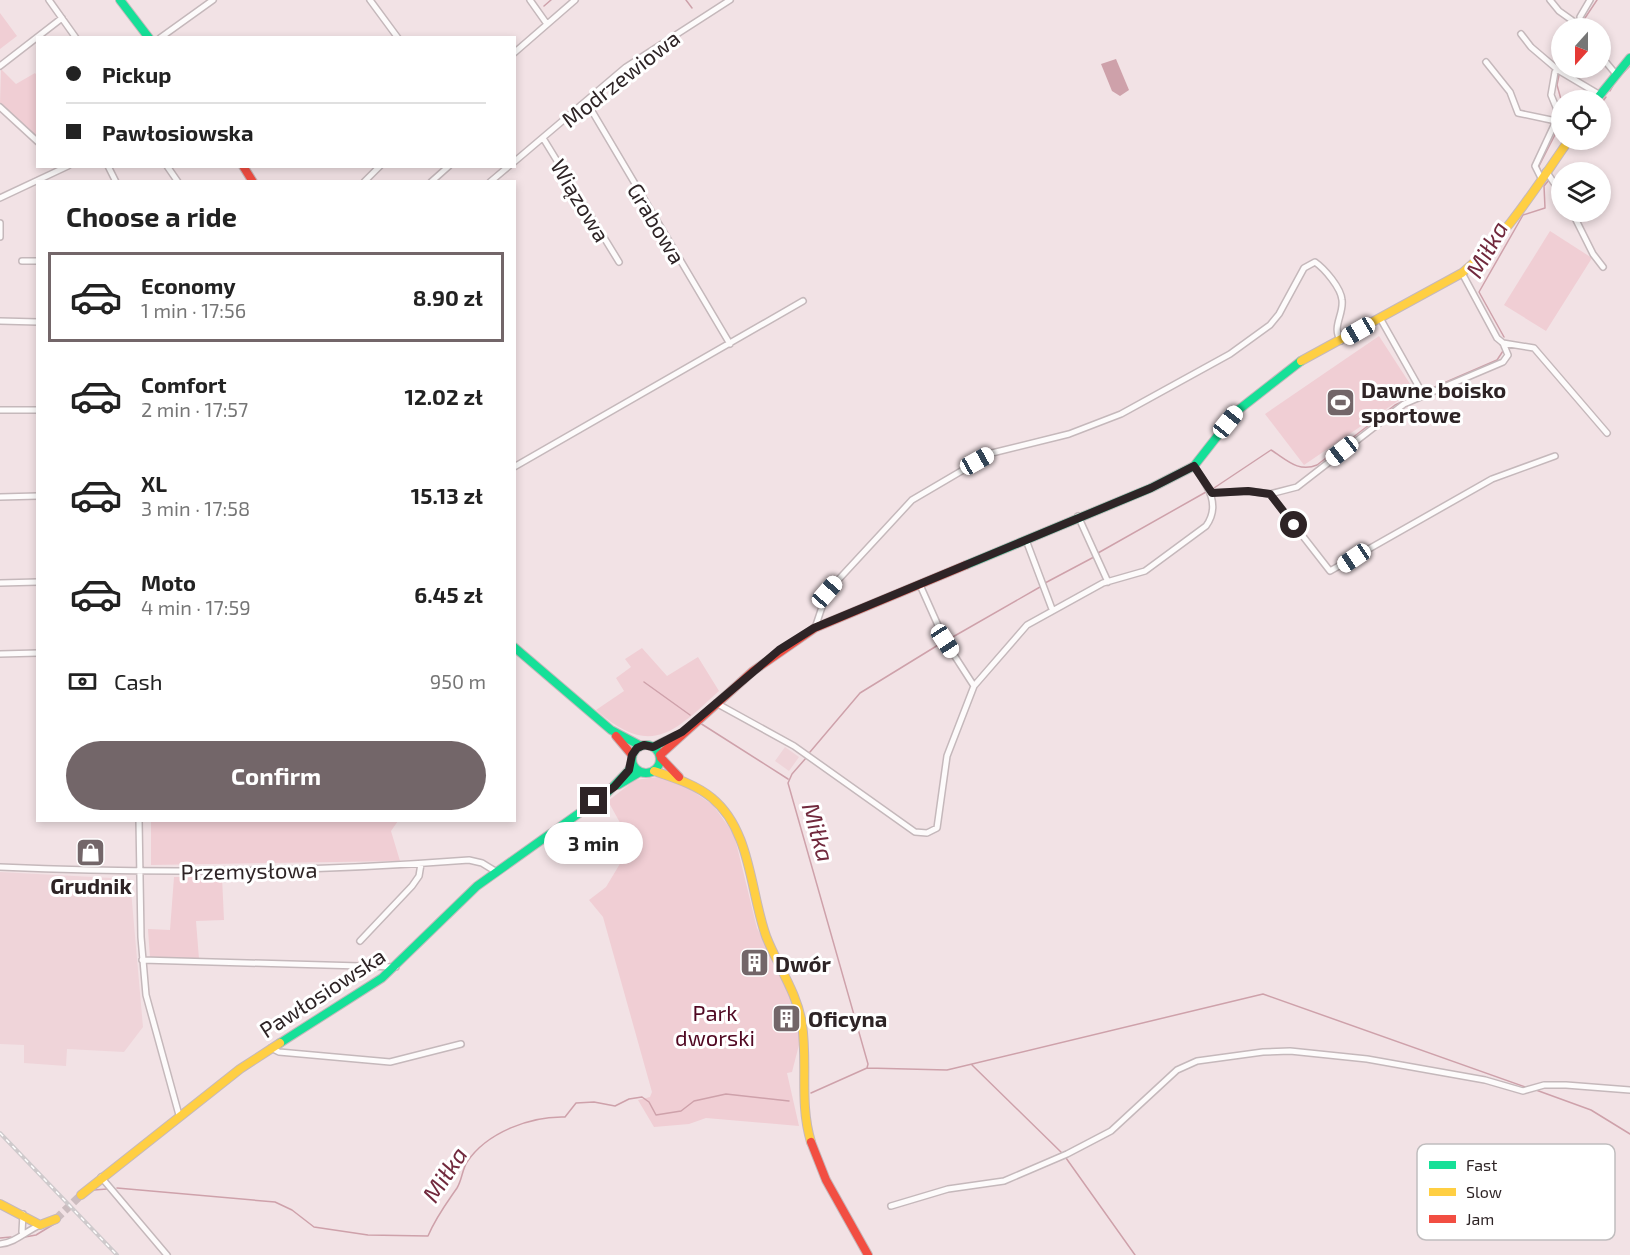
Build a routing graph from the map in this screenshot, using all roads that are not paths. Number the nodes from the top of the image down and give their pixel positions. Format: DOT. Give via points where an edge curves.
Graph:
graph roads {
  1 [pos="48,0"];
  2 [pos="120,0"];
  3 [pos="213,0"];
  4 [pos="370,0"];
  5 [pos="530,0"];
  6 [pos="575,0"];
  7 [pos="730,0"];
  8 [pos="1550,0"];
  9 [pos="1590,0"];
  10 [pos="62,18"];
  11 [pos="1568,18"];
  12 [pos="1580,18"];
  13 [pos="547,24"];
  14 [pos="1521,34"];
  15 [pos="39,36"];
  16 [pos="75,36"];
  17 [pos="147,36"];
  18 [pos="163,36"];
  19 [pos="397,36"];
  20 [pos="36,38"];
  21 [pos="516,51"];
  22 [pos="1630,58"];
  23 [pos="1486,62"];
  24 [pos="1551,64"];
  25 [pos="0,66"];
  26 [pos="1611,68"];
  27 [pos="1615,73"];
  28 [pos="1569,78"];
  29 [pos="1587,90"];
  30 [pos="1603,90"];
  31 [pos="586,101"];
  32 [pos="0,107"];
  33 [pos="1551,120"];
  34 [pos="1551,132"];
  35 [pos="543,138"];
  36 [pos="36,140"];
  37 [pos="1562,150"];
  38 [pos="516,160"];
  39 [pos="54,168"];
  40 [pos="65,168"];
  41 [pos="378,168"];
  42 [pos="447,168"];
  43 [pos="506,168"];
  44 [pos="56,173"];
  45 [pos="1544,175"];
  46 [pos="40,180"];
  47 [pos="366,180"];
  48 [pos="433,180"];
  49 [pos="492,180"];
  50 [pos="36,182"];
  51 [pos="1551,183"];
  52 [pos="0,198"];
  53 [pos="1577,222"];
  54 [pos="0,223"];
  55 [pos="0,237"];
  56 [pos="22,261"];
  57 [pos="36,261"];
  58 [pos="619,262"];
  59 [pos="1603,267"];
  60 [pos="1462,273"];
  61 [pos="803,301"];
  62 [pos="1380,318"];
  63 [pos="0,321"];
  64 [pos="36,322"];
  65 [pos="1341,341"];
  66 [pos="1503,343"];
  67 [pos="730,344"];
  68 [pos="1423,394"];
  69 [pos="0,410"];
  70 [pos="36,410"];
  71 [pos="1607,434"];
  72 [pos="1555,456"];
  73 [pos="516,466"];
  74 [pos="1194,466"];
  75 [pos="1212,493"];
  76 [pos="1270,494"];
  77 [pos="36,496"];
  78 [pos="0,497"];
  79 [pos="1078,516"];
  80 [pos="1026,540"];
  81 [pos="36,582"];
  82 [pos="1108,582"];
  83 [pos="0,583"];
  84 [pos="920,585"];
  85 [pos="1052,609"];
  86 [pos="814,628"];
  87 [pos="516,649"];
  88 [pos="36,653"];
  89 [pos="0,654"];
  90 [pos="974,686"];
  91 [pos="716,703"];
  92 [pos="611,730"];
  93 [pos="682,732"];
  94 [pos="641,746"];
  95 [pos="653,747"];
  96 [pos="660,757"];
  97 [pos="632,759"];
  98 [pos="654,771"];
  99 [pos="640,772"];
  100 [pos="682,780"];
  101 [pos="614,787"];
  102 [pos="139,822"];
  103 [pos="420,864"];
  104 [pos="0,867"];
  105 [pos="495,871"];
  106 [pos="139,872"];
  107 [pos="360,941"];
  108 [pos="142,960"];
  109 [pos="396,967"];
  110 [pos="460,1044"];
  111 [pos="270,1048"];
  112 [pos="1630,1090"];
  113 [pos="179,1115"];
  114 [pos="101,1177"];
  115 [pos="81,1195"];
  116 [pos="0,1204"];
  117 [pos="891,1206"];
  118 [pos="23,1214"];
  119 [pos="56,1219"];
  120 [pos="40,1225"];
  121 [pos="22,1232"];
  122 [pos="0,1244"];
  123 [pos="167,1255"];
  124 [pos="868,1255"];
  1 -- 10 [label="street"];
  2 -- 17 [label="street"];
  3 -- 18 [label="street"];
  4 -- 19 [label="street"];
  5 -- 13 [label="street"];
  6 -- 13 [label="street"];
  7 -- 31 [label="street, Modrzewiowa" via="626,67"];
  8 -- 11 [label="street"];
  9 -- 12 [label="street"];
  10 -- 15 [label="street"];
  10 -- 16 [label="street"];
  13 -- 21 [label="street"];
  14 -- 24 [label="street"];
  20 -- 25 [label="street"];
  22 -- 27 [label="street"];
  23 -- 33 [label="street" via="1510,92 1518,113"];
  26 -- 27 [label="street"];
  27 -- 30 [label="street"];
  28 -- 29 [label="street"];
  31 -- 35 [label="street, Modrzewiowa"];
  31 -- 67 [label="street, Grabowa"];
  32 -- 36 [label="street"];
  34 -- 45 [label="street" via="1535,166"];
  35 -- 38 [label="street, Modrzewiowa"];
  35 -- 58 [label="street, Wiązowa"];
  37 -- 45 [label="street"];
  39 -- 44 [label="street"];
  40 -- 44 [label="street"];
  41 -- 47 [label="street"];
  42 -- 48 [label="street"];
  43 -- 49 [label="street"];
  44 -- 46 [label="street"];
  45 -- 51 [label="street"];
  45 -- 60 [label="street" via="1481,260"];
  50 -- 52 [label="street"];
  53 -- 59 [label="street"];
  54 -- 55 [label="street"];
  56 -- 57 [label="street"];
  60 -- 62 [label="street"];
  60 -- 66 [label="street"];
  61 -- 67 [label="street"];
  62 -- 65 [label="street"];
  62 -- 68 [label="street"];
  63 -- 64 [label="street"];
  65 -- 74 [label="street" via="1291,367 1256,393"];
  65 -- 86 [label="street" via="1336,325 1341,296 1322,267 1311,263 1304,268 1270,325 1230,354 1121,414 1069,434 992,453 912,501 827,592"];
  66 -- 68 [label="street" via="1508,355 1503,362"];
  66 -- 71 [label="street" via="1534,348"];
  67 -- 73 [label="street"];
  68 -- 76 [label="street" via="1404,404 1297,487"];
  69 -- 70 [label="street"];
  72 -- 76 [label="street" via="1492,479 1330,571"];
  74 -- 75 [label="street"];
  74 -- 79 [label="street" via="1151,488"];
  75 -- 76 [label="street"];
  75 -- 82 [label="street" via="1211,519 1206,526 1144,571"];
  77 -- 78 [label="street"];
  79 -- 80 [label="street"];
  79 -- 82 [label="street"];
  80 -- 84 [label="street"];
  80 -- 85 [label="street"];
  81 -- 83 [label="street"];
  82 -- 85 [label="street"];
  84 -- 86 [label="street"];
  84 -- 90 [label="street" via="945,641"];
  85 -- 90 [label="street" via="1027,625"];
  86 -- 91 [label="street" via="779,650"];
  87 -- 92 [label="street"];
  88 -- 89 [label="street"];
  90 -- 91 [label="street" via="947,756 938,828 927,833 903,825 794,746"];
  91 -- 93 [label="street"];
  92 -- 94 [label="street"];
  92 -- 97 [label="street"];
  93 -- 95 [label="street"];
  93 -- 96 [label="street"];
  94 -- 95 [label="street"];
  94 -- 97 [label="street"];
  95 -- 96 [label="street"];
  96 -- 98 [label="street"];
  96 -- 100 [label="street"];
  97 -- 99 [label="street"];
  97 -- 101 [label="street, Pawłosiowska"];
  98 -- 99 [label="street"];
  98 -- 100 [label="street"];
  99 -- 101 [label="street, Pawłosiowska"];
  100 -- 124 [label="street" via="723,808 743,841 761,921 799,1010 803,1037 801,1100 808,1132 818,1163"];
  101 -- 105 [label="street, Pawłosiowska"];
  102 -- 106 [label="street"];
  103 -- 105 [label="street, Przemysłowa" via="469,860"];
  103 -- 106 [label="street, Przemysłowa"];
  103 -- 107 [label="street" via="416,881"];
  104 -- 106 [label="street, Przemysłowa"];
  105 -- 109 [label="street, Pawłosiowska"];
  106 -- 108 [label="street"];
  108 -- 109 [label="street"];
  108 -- 113 [label="street" via="151,1021"];
  109 -- 111 [label="street, Pawłosiowska"];
  110 -- 111 [label="street" via="390,1062"];
  111 -- 113 [label="street, Pawłosiowska"];
  112 -- 117 [label="street" via="1566,1085 1528,1091 1323,1054 1263,1052 1197,1061 1177,1070 1111,1131 1067,1154 1004,1181 948,1189"];
  113 -- 114 [label="street, Pawłosiowska"];
  114 -- 115 [label="street, Pawłosiowska"];
  114 -- 123 [label="street"];
  116 -- 118 [label="street"];
  118 -- 120 [label="street"];
  118 -- 121 [label="street"];
  119 -- 120 [label="street"];
  120 -- 121 [label="street"];
  121 -- 122 [label="street" via="10,1243"];
}
